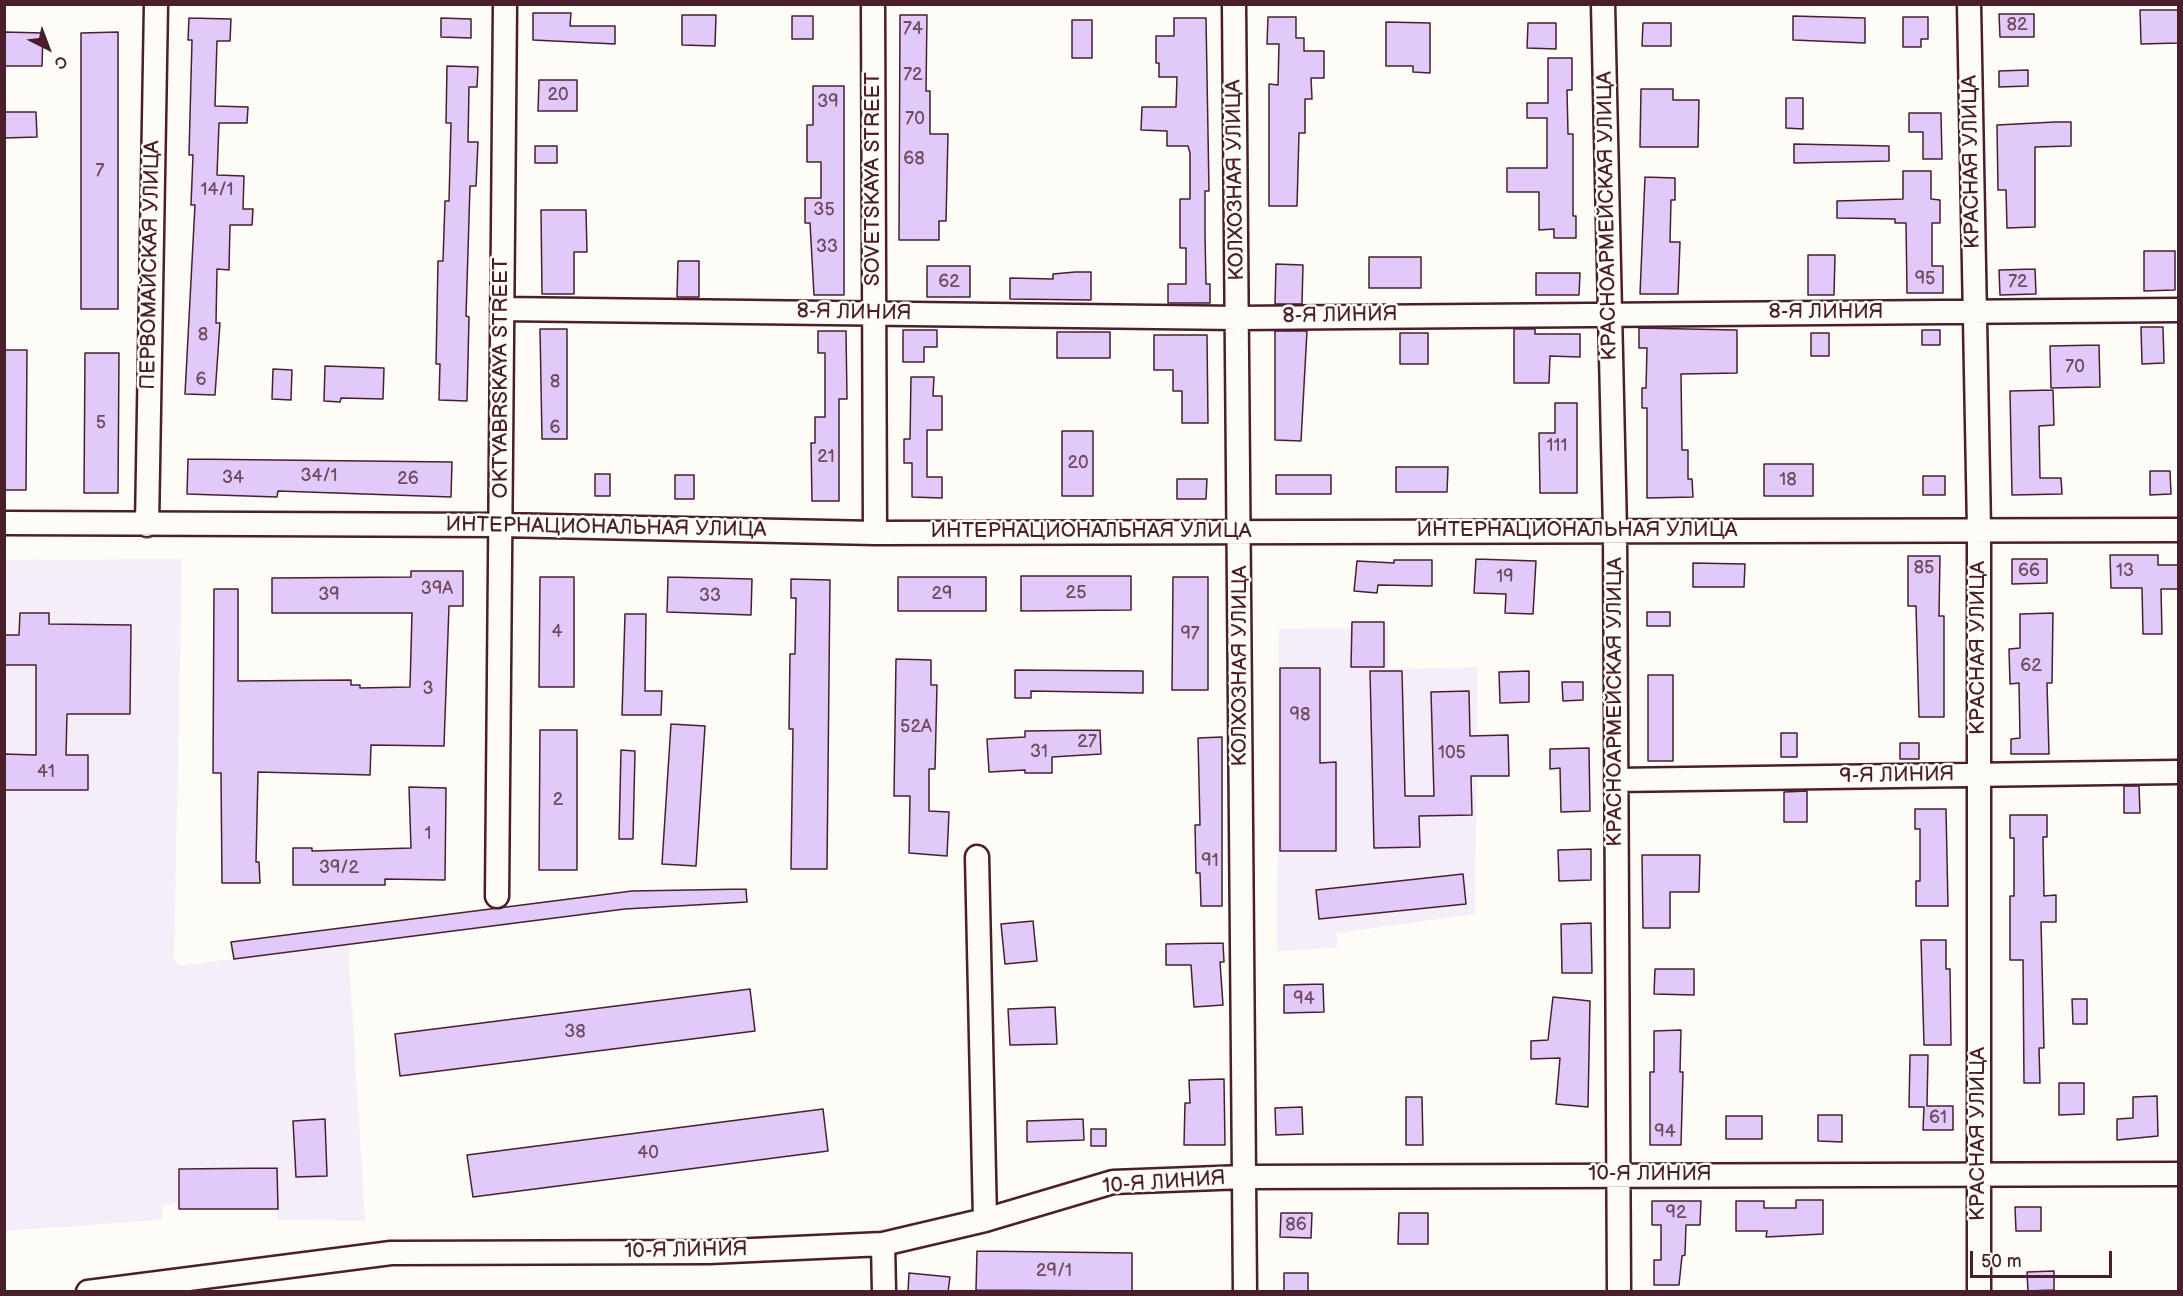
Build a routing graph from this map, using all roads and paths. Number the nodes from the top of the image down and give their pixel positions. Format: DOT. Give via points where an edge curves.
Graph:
graph roads {
  1 [pos="156,4"];
  2 [pos="505,4"];
  3 [pos="873,4"];
  4 [pos="1234,4"];
  5 [pos="1603,4"];
  6 [pos="1969,4"];
  7 [pos="502,309"];
  8 [pos="2178,310"];
  9 [pos="874,313"];
  10 [pos="1610,313"];
  11 [pos="1975,313"];
  12 [pos="1238,318"];
  13 [pos="4,523"];
  14 [pos="147,525"];
  15 [pos="501,525"];
  16 [pos="1979,529"];
  17 [pos="2178,530"];
  18 [pos="1240,531"];
  19 [pos="1616,531"];
  20 [pos="875,533"];
  21 [pos="2178,772"];
  22 [pos="1979,775"];
  23 [pos="1616,780"];
  24 [pos="977,857"];
  25 [pos="497,896"];
  26 [pos="2178,1174"];
  27 [pos="1617,1175"];
  28 [pos="1979,1175"];
  29 [pos="1244,1177"];
  30 [pos="985,1220"];
  31 [pos="883,1244"];
  32 [pos="87,1292"];
  33 [pos="884,1292"];
  34 [pos="1245,1292"];
  35 [pos="1619,1292"];
  36 [pos="1979,1292"];
  1 -- 14 [label="street, ПЕРВОМАЙСКАЯ УЛИЦА"];
  2 -- 7 [label="street, OKTYABRSKAYA STREET"];
  3 -- 9 [label="street, SOVETSKAYA STREET"];
  4 -- 12 [label="street, КОЛХОЗНАЯ УЛИЦА"];
  5 -- 10 [label="street, КРАСНОАРМЕЙСКАЯ УЛИЦА"];
  6 -- 11 [label="street, КРАСНАЯ УЛИЦА"];
  7 -- 9 [label="street, 8-Я ЛИНИЯ"];
  7 -- 15 [label="street, OKTYABRSKAYA STREET"];
  8 -- 11 [label="street, 8-Я ЛИНИЯ"];
  9 -- 12 [label="street, 8-Я ЛИНИЯ"];
  9 -- 20 [label="street, SOVETSKAYA STREET"];
  10 -- 11 [label="street, 8-Я ЛИНИЯ"];
  10 -- 12 [label="street, 8-Я ЛИНИЯ"];
  10 -- 19 [label="street, КРАСНОАРМЕЙСКАЯ УЛИЦА"];
  11 -- 16 [label="street, КРАСНАЯ УЛИЦА"];
  12 -- 18 [label="street, КОЛХОЗНАЯ УЛИЦА"];
  13 -- 14 [label="street, ИНТЕРНАЦИОНАЛЬНАЯ УЛИЦА"];
  14 -- 15 [label="street, ИНТЕРНАЦИОНАЛЬНАЯ УЛИЦА"];
  15 -- 20 [label="street, ИНТЕРНАЦИОНАЛЬНАЯ УЛИЦА"];
  15 -- 25 [label="street, OKTYABRSKAYA STREET"];
  16 -- 17 [label="street, ИНТЕРНАЦИОНАЛЬНАЯ УЛИЦА"];
  16 -- 19 [label="street, ИНТЕРНАЦИОНАЛЬНАЯ УЛИЦА"];
  16 -- 22 [label="street, КРАСНАЯ УЛИЦА"];
  18 -- 19 [label="street, ИНТЕРНАЦИОНАЛЬНАЯ УЛИЦА"];
  18 -- 20 [label="street, ИНТЕРНАЦИОНАЛЬНАЯ УЛИЦА"];
  18 -- 29 [label="street, КОЛХОЗНАЯ УЛИЦА"];
  19 -- 23 [label="street, КРАСНОАРМЕЙСКАЯ УЛИЦА"];
  21 -- 22 [label="street, 9-Я ЛИНИЯ"];
  22 -- 23 [label="street, 9-Я ЛИНИЯ"];
  22 -- 28 [label="street, КРАСНАЯ УЛИЦА"];
  23 -- 27 [label="street, КРАСНОАРМЕЙСКАЯ УЛИЦА"];
  24 -- 30 [label="street"];
  26 -- 28 [label="street, 10-Я ЛИНИЯ"];
  27 -- 28 [label="street, 10-Я ЛИНИЯ"];
  27 -- 29 [label="street, 10-Я ЛИНИЯ"];
  27 -- 35 [label="street, КРАСНОАРМЕЙСКАЯ УЛИЦА"];
  28 -- 36 [label="street, КРАСНАЯ УЛИЦА"];
  29 -- 30 [label="street, 10-Я ЛИНИЯ" via="1113,1182"];
  29 -- 34 [label="street, КОЛХОЗНАЯ УЛИЦА"];
  30 -- 31 [label="street, 10-Я ЛИНИЯ"];
  31 -- 32 [label="street, 10-Я ЛИНИЯ" via="709,1252 391,1253"];
  31 -- 33 [label="street"];
}
